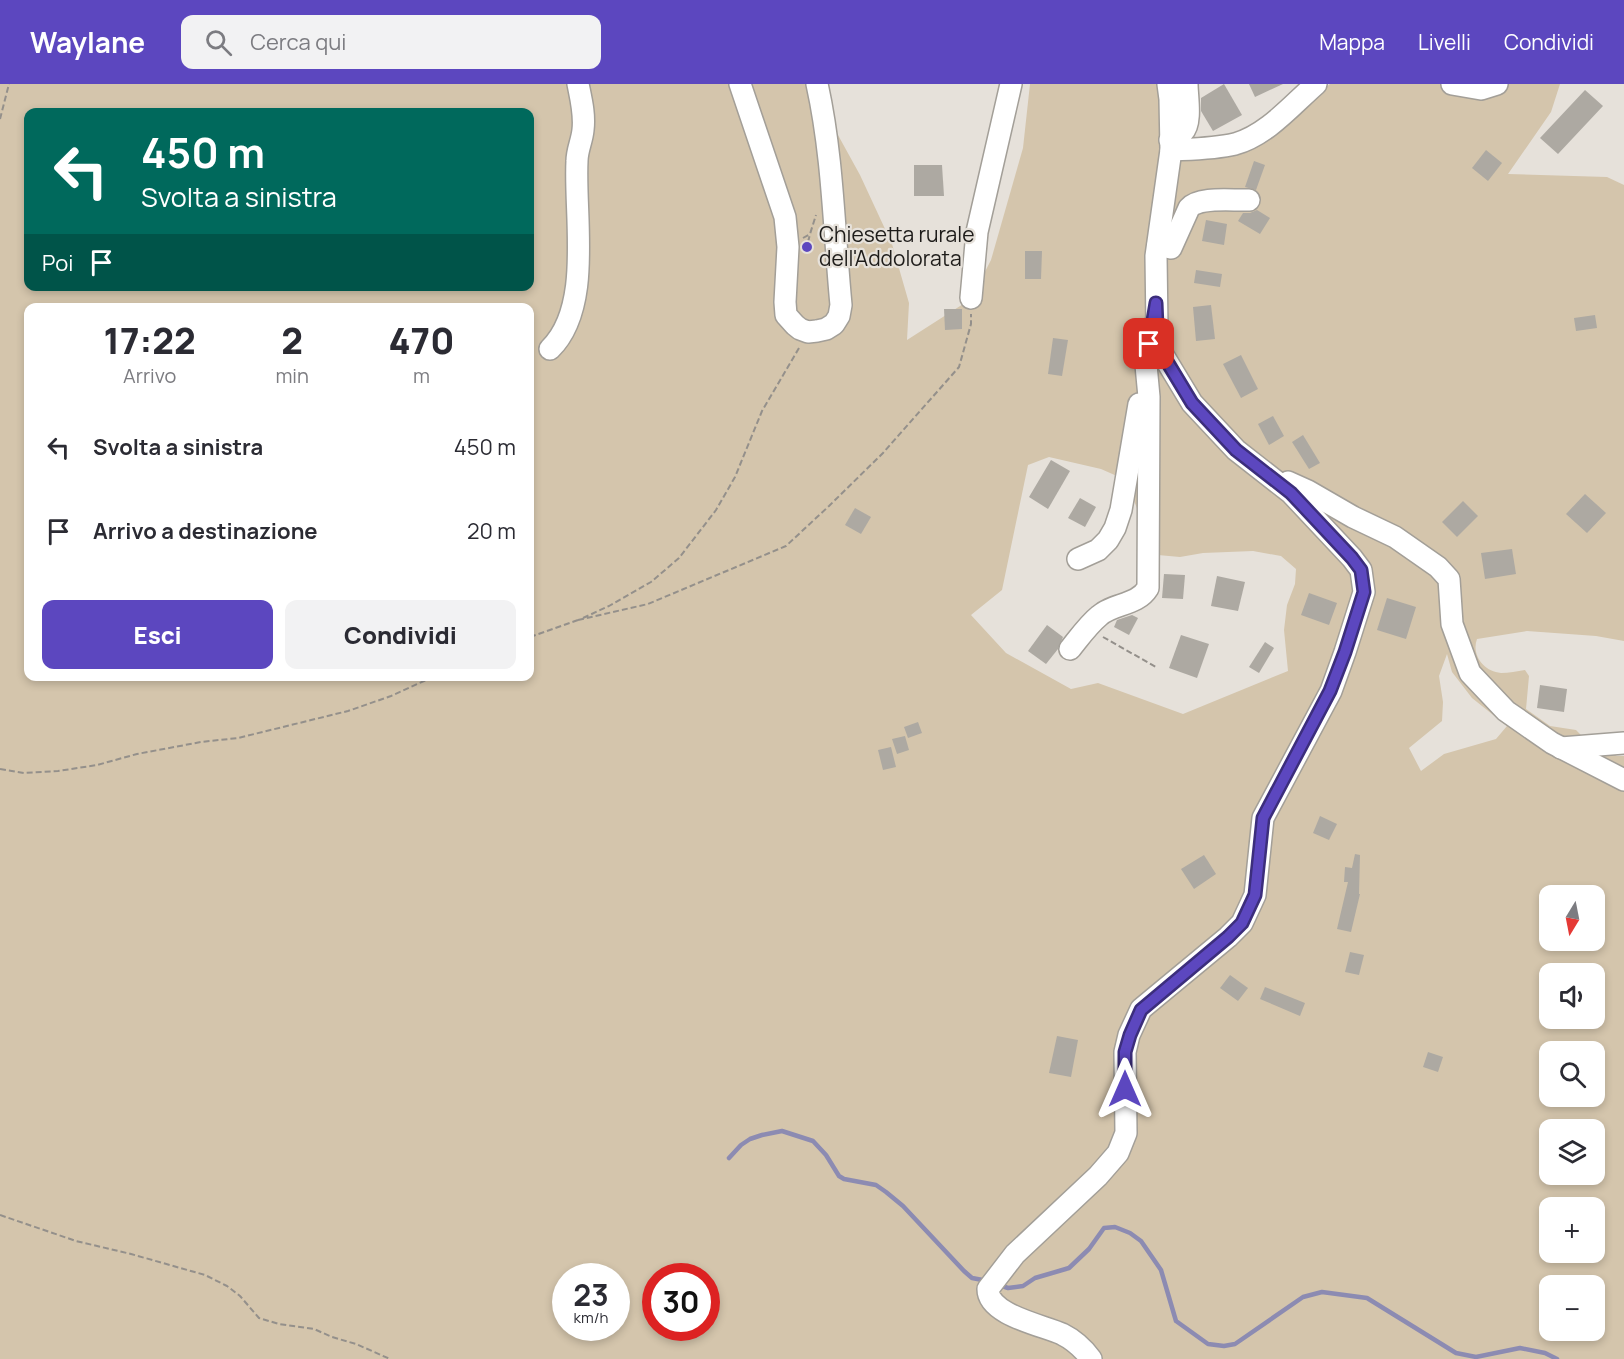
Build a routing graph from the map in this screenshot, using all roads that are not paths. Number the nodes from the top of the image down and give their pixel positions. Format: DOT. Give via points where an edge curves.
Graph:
graph roads {
  1 [pos="578,84"];
  2 [pos="740,84"];
  3 [pos="817,84"];
  4 [pos="1011,84"];
  5 [pos="1168,84"];
  6 [pos="1187,84"];
  7 [pos="1317,84"];
  8 [pos="1452,84"];
  9 [pos="1497,84"];
  10 [pos="1171,145"];
  11 [pos="1249,200"];
  12 [pos="1158,245"];
  13 [pos="971,298"];
  14 [pos="1156,303"];
  15 [pos="550,349"];
  16 [pos="1146,365"];
  17 [pos="1263,471"];
  18 [pos="1078,559"];
  19 [pos="1070,649"];
  20 [pos="1624,743"];
  21 [pos="1561,748"];
  22 [pos="1624,780"];
  23 [pos="1091,1359"];
  1 -- 15 [label="street" via="584,118 577,161 576,292 566,328"];
  2 -- 3 [label="street" via="798,245 785,302 786,315 808,332 834,324 840,305"];
  4 -- 13 [label="street" via="978,232"];
  5 -- 10 [label="street"];
  6 -- 10 [label="street" via="1186,129"];
  7 -- 10 [label="street" via="1253,136 1215,147"];
  8 -- 9 [label="street" via="1481,89"];
  10 -- 12 [label="street"];
  11 -- 12 [label="street" via="1193,204 1171,248"];
  12 -- 14 [label="street"];
  14 -- 16 [label="street"];
  14 -- 17 [label="street" via="1163,355 1192,403 1236,450"];
  16 -- 18 [label="street" via="1115,528 1098,550"];
  16 -- 19 [label="street" via="1148,588 1137,599 1100,615"];
  17 -- 21 [label="street" via="1395,537 1438,567 1449,579 1452,624 1470,673 1506,711"];
  17 -- 23 [label="street" via="1291,493 1352,558 1361,570 1364,592 1330,691 1263,818 1255,895 1242,923 1141,1010 1137,1018 1125,1052 1126,1133 1118,1153 1015,1254 988,1289 988,1295 1003,1310 1063,1335"];
  20 -- 21 [label="street"];
  21 -- 22 [label="street"];
}
